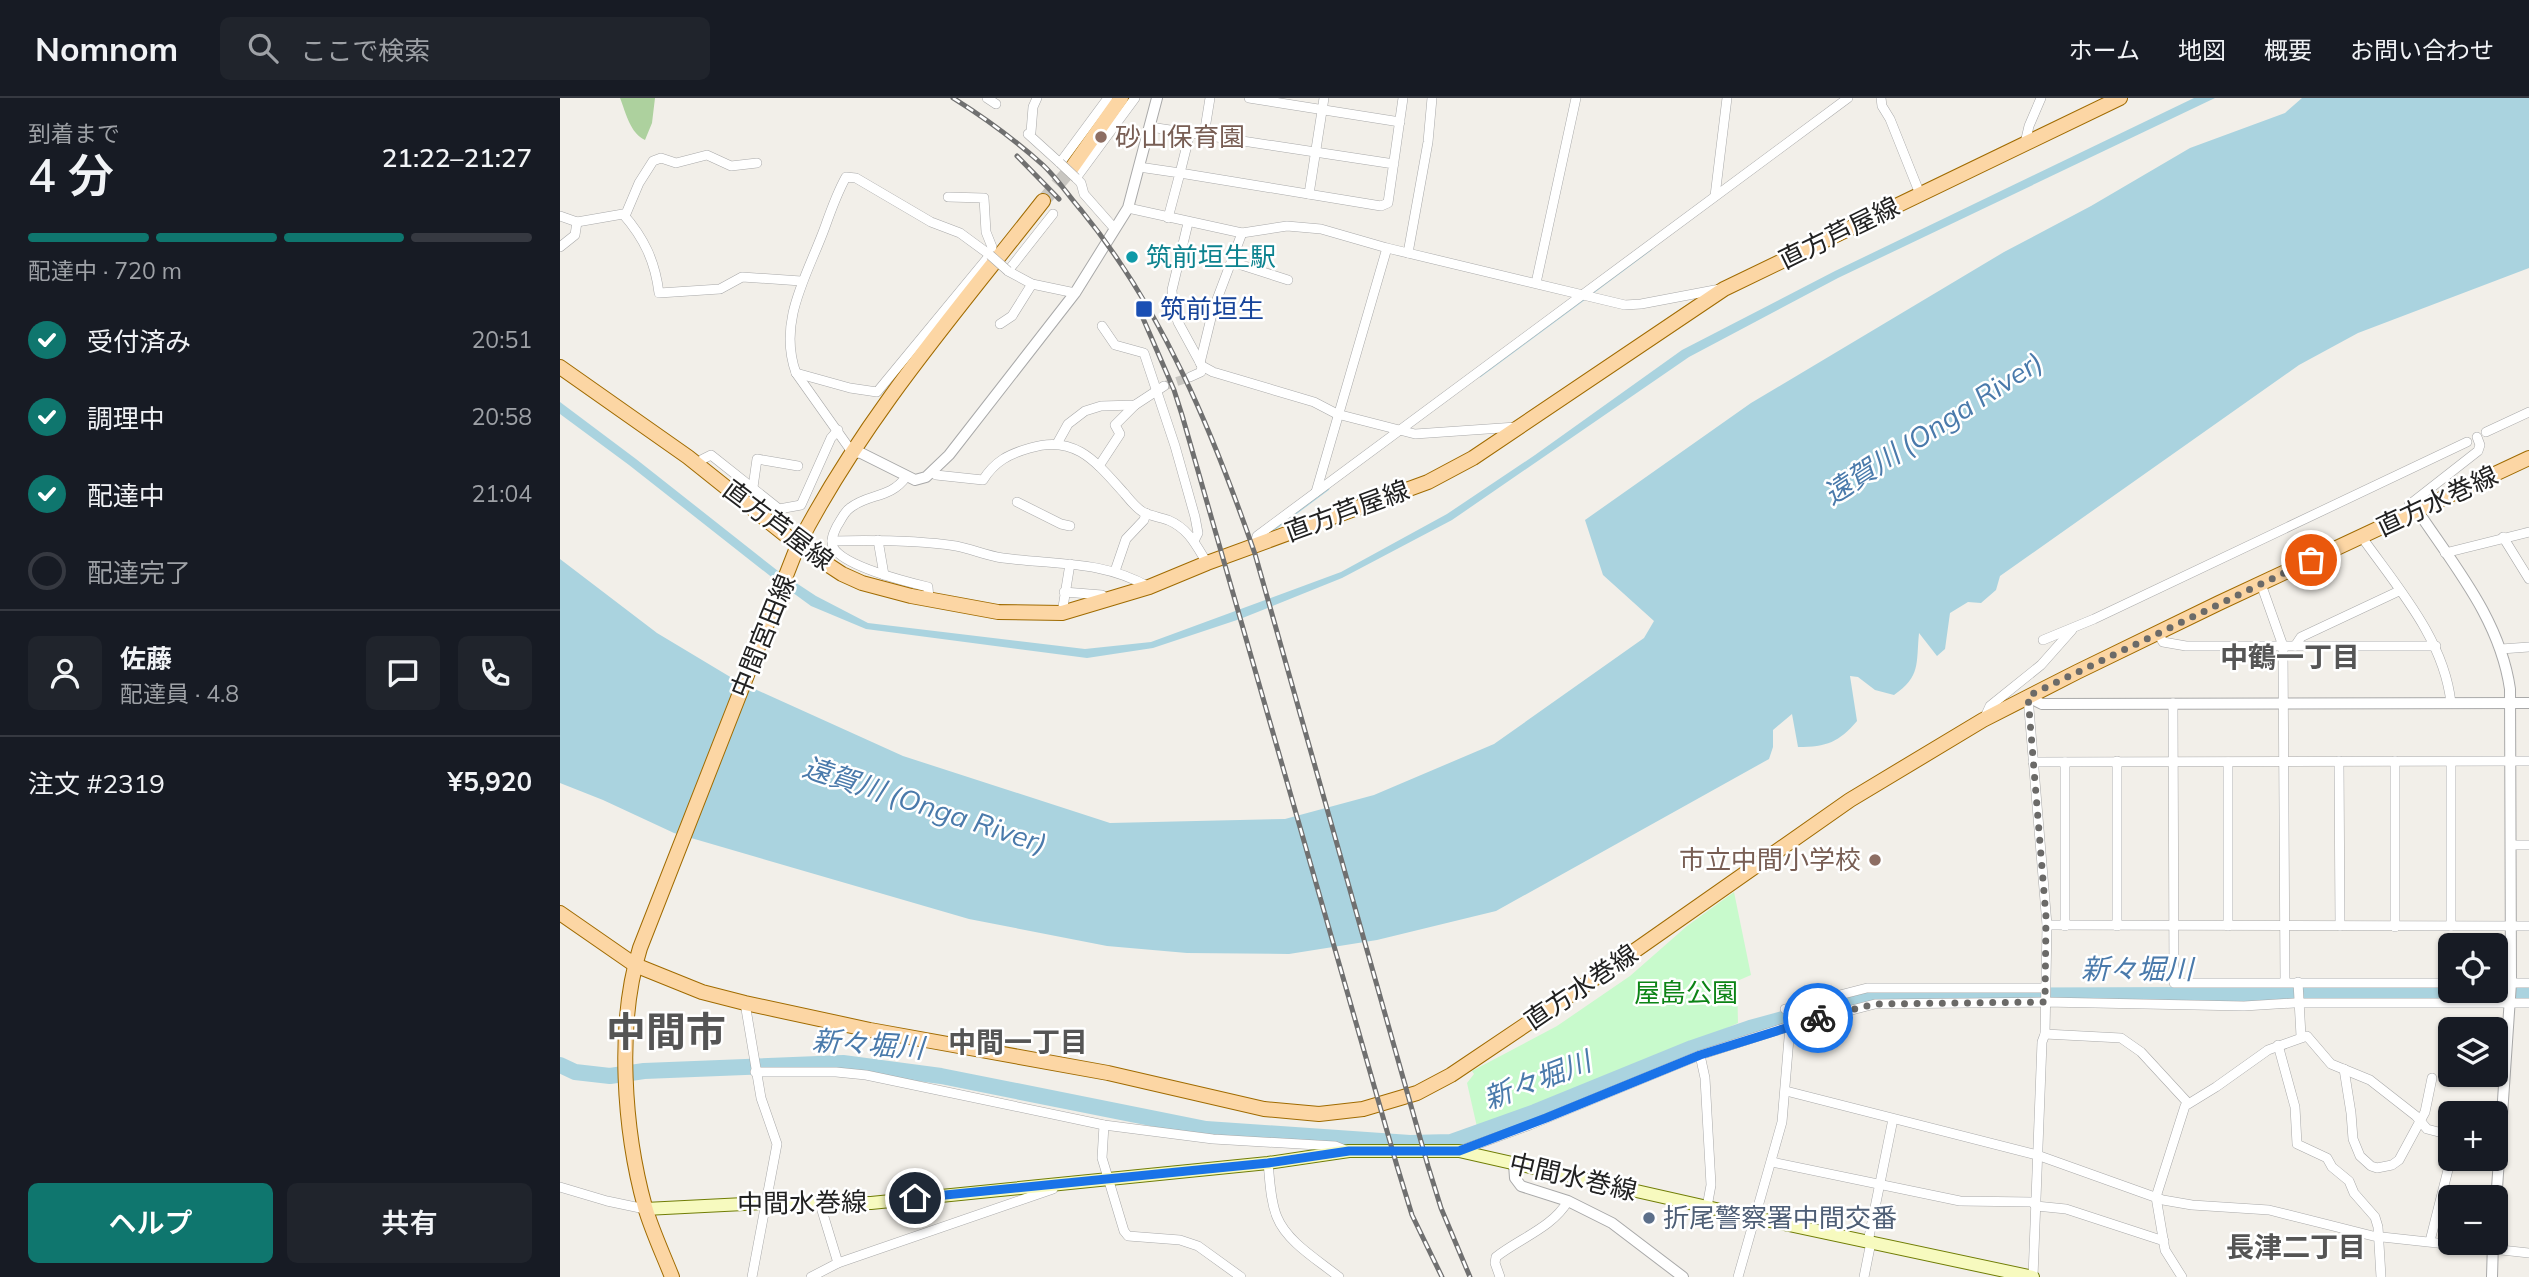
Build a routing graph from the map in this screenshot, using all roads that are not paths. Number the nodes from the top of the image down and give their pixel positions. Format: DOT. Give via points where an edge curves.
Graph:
graph roads {
  1 [pos="987,98"];
  2 [pos="1037,98"];
  3 [pos="1108,98"];
  4 [pos="1121,98"];
  5 [pos="1135,98"];
  6 [pos="1157,98"];
  7 [pos="1210,98"];
  8 [pos="1249,98"];
  9 [pos="1324,98"];
  10 [pos="1403,98"];
  11 [pos="1432,98"];
  12 [pos="1576,98"];
  13 [pos="1727,98"];
  14 [pos="1848,98"];
  15 [pos="1881,98"];
  16 [pos="2041,98"];
  17 [pos="2120,98"];
  18 [pos="996,104"];
  19 [pos="1322,109"];
  20 [pos="1400,122"];
  21 [pos="1150,127"];
  22 [pos="1190,133"];
  23 [pos="1204,135"];
  24 [pos="2025,143"];
  25 [pos="1315,152"];
  26 [pos="757,163"];
  27 [pos="1394,164"];
  28 [pos="1139,167"];
  29 [pos="1069,170"];
  30 [pos="1180,173"];
  31 [pos="1309,194"];
  32 [pos="1920,194"];
  33 [pos="1715,196"];
  34 [pos="948,197"];
  35 [pos="1043,201"];
  36 [pos="1128,208"];
  37 [pos="1053,214"];
  38 [pos="560,216"];
  39 [pos="625,216"];
  40 [pos="1168,218"];
  41 [pos="576,222"];
  42 [pos="1188,223"];
  43 [pos="1114,228"];
  44 [pos="1241,233"];
  45 [pos="560,247"];
  46 [pos="1387,248"];
  47 [pos="1408,253"];
  48 [pos="990,255"];
  49 [pos="1231,262"];
  50 [pos="1008,271"];
  51 [pos="1288,279"];
  52 [pos="801,281"];
  53 [pos="1032,284"];
  54 [pos="1536,284"];
  55 [pos="1724,289"];
  56 [pos="1075,293"];
  57 [pos="1580,295"];
  58 [pos="1000,324"];
  59 [pos="1102,326"];
  60 [pos="1201,364"];
  61 [pos="560,367"];
  62 [pos="796,373"];
  63 [pos="1190,377"];
  64 [pos="1160,388"];
  65 [pos="1135,405"];
  66 [pos="2529,412"];
  67 [pos="1337,414"];
  68 [pos="1516,427"];
  69 [pos="1473,429"];
  70 [pos="838,430"];
  71 [pos="1399,430"];
  72 [pos="1058,442"];
  73 [pos="2467,442"];
  74 [pos="1483,451"];
  75 [pos="852,452"];
  76 [pos="2529,458"];
  77 [pos="698,465"];
  78 [pos="798,466"];
  79 [pos="1099,466"];
  80 [pos="933,472"];
  81 [pos="906,477"];
  82 [pos="753,487"];
  83 [pos="1316,492"];
  84 [pos="1017,502"];
  85 [pos="2412,512"];
  86 [pos="1146,513"];
  87 [pos="1070,526"];
  88 [pos="2529,532"];
  89 [pos="2361,537"];
  90 [pos="2503,537"];
  91 [pos="878,540"];
  92 [pos="832,541"];
  93 [pos="1194,541"];
  94 [pos="1255,545"];
  95 [pos="796,551"];
  96 [pos="2445,553"];
  97 [pos="1207,563"];
  98 [pos="1070,564"];
  99 [pos="1115,571"];
  100 [pos="884,575"];
  101 [pos="2529,579"];
  102 [pos="2261,584"];
  103 [pos="1149,587"];
  104 [pos="2399,591"];
  105 [pos="1065,592"];
  106 [pos="1102,595"];
  107 [pos="929,599"];
  108 [pos="1062,613"];
  109 [pos="2074,627"];
  110 [pos="2158,633"];
  111 [pos="2043,640"];
  112 [pos="2283,646"];
  113 [pos="2295,646"];
  114 [pos="2435,646"];
  115 [pos="2529,647"];
  116 [pos="2501,649"];
  117 [pos="2028,696"];
  118 [pos="2284,702"];
  119 [pos="2529,702"];
  120 [pos="2173,703"];
  121 [pos="2451,703"];
  122 [pos="2511,703"];
  123 [pos="1983,720"];
  124 [pos="2065,761"];
  125 [pos="2117,761"];
  126 [pos="2172,761"];
  127 [pos="2284,761"];
  128 [pos="2339,761"];
  129 [pos="2395,761"];
  130 [pos="2511,761"];
  131 [pos="2529,761"];
  132 [pos="2033,762"];
  133 [pos="2228,762"];
  134 [pos="2451,762"];
  135 [pos="2511,845"];
  136 [pos="2529,845"];
  137 [pos="560,914"];
  138 [pos="2047,925"];
  139 [pos="2065,926"];
  140 [pos="2117,926"];
  141 [pos="2173,926"];
  142 [pos="2228,926"];
  143 [pos="2284,926"];
  144 [pos="2340,926"];
  145 [pos="2395,926"];
  146 [pos="2451,926"];
  147 [pos="2510,926"];
  148 [pos="2529,926"];
  149 [pos="635,965"];
  150 [pos="2285,982"];
  151 [pos="2438,983"];
  152 [pos="2529,983"];
  153 [pos="2297,985"];
  154 [pos="2508,985"];
  155 [pos="2511,985"];
  156 [pos="2045,995"];
  157 [pos="2510,1001"];
  158 [pos="2298,1002"];
  159 [pos="745,1003"];
  160 [pos="2529,1003"];
  161 [pos="1785,1009"];
  162 [pos="1790,1026"];
  163 [pos="2045,1034"];
  164 [pos="2301,1036"];
  165 [pos="2278,1045"];
  166 [pos="1700,1055"];
  167 [pos="2344,1069"];
  168 [pos="755,1072"];
  169 [pos="2432,1078"];
  170 [pos="1786,1091"];
  171 [pos="2501,1101"];
  172 [pos="2188,1103"];
  173 [pos="1893,1119"];
  174 [pos="2420,1120"];
  175 [pos="1104,1125"];
  176 [pos="2438,1132"];
  177 [pos="1349,1151"];
  178 [pos="1459,1151"];
  179 [pos="2037,1155"];
  180 [pos="1772,1162"];
  181 [pos="1268,1163"];
  182 [pos="1514,1164"];
  183 [pos="2448,1171"];
  184 [pos="1109,1178"];
  185 [pos="1066,1183"];
  186 [pos="1879,1184"];
  187 [pos="560,1188"];
  188 [pos="2156,1197"];
  189 [pos="1569,1201"];
  190 [pos="766,1203"];
  191 [pos="820,1204"];
  192 [pos="2036,1206"];
  193 [pos="1707,1207"];
  194 [pos="645,1209"];
  195 [pos="1756,1218"];
  196 [pos="2378,1235"];
  197 [pos="2164,1241"];
  198 [pos="2430,1241"];
  199 [pos="1871,1242"];
  200 [pos="2438,1242"];
  201 [pos="2508,1249"];
  202 [pos="2529,1253"];
  203 [pos="2493,1255"];
  204 [pos="838,1263"];
  205 [pos="672,1277"];
  206 [pos="752,1277"];
  207 [pos="811,1277"];
  208 [pos="1241,1277"];
  209 [pos="1339,1277"];
  210 [pos="1500,1277"];
  211 [pos="1683,1277"];
  212 [pos="1738,1277"];
  213 [pos="1864,1277"];
  214 [pos="2033,1277"];
  215 [pos="2182,1277"];
  216 [pos="2381,1277"];
  217 [pos="2492,1277"];
  1 -- 18 [label="street"];
  2 -- 29 [label="street" via="1028,134"];
  3 -- 29 [label="street"];
  4 -- 29 [label="main road"];
  5 -- 29 [label="street"];
  6 -- 21 [label="street"];
  7 -- 23 [label="street"];
  8 -- 19 [label="street"];
  9 -- 19 [label="street"];
  10 -- 20 [label="street"];
  11 -- 47 [label="street"];
  12 -- 54 [label="street"];
  13 -- 33 [label="street"];
  14 -- 33 [label="street"];
  15 -- 32 [label="street"];
  16 -- 24 [label="street"];
  17 -- 24 [label="main road, 直方芦屋線"];
  19 -- 20 [label="street"];
  19 -- 25 [label="street"];
  20 -- 27 [label="street"];
  21 -- 22 [label="street"];
  21 -- 28 [label="street"];
  22 -- 23 [label="street"];
  22 -- 30 [label="street"];
  23 -- 25 [label="street"];
  24 -- 32 [label="main road, 直方芦屋線"];
  25 -- 27 [label="street"];
  25 -- 31 [label="street"];
  26 -- 39 [label="street" via="731,166 707,155 676,163 661,158 653,161"];
  27 -- 31 [label="street" via="1388,203 1381,206"];
  28 -- 30 [label="street"];
  28 -- 36 [label="street"];
  29 -- 43 [label="street"];
  30 -- 31 [label="street"];
  30 -- 40 [label="street"];
  32 -- 55 [label="main road, 直方芦屋線"];
  33 -- 57 [label="street"];
  34 -- 48 [label="street" via="984,198"];
  35 -- 75 [label="main road, 中間宮田線" via="916,362"];
  36 -- 40 [label="street"];
  36 -- 43 [label="street"];
  37 -- 50 [label="street"];
  38 -- 41 [label="street"];
  39 -- 41 [label="street"];
  39 -- 52 [label="street" via="649,251 659,293 720,289 742,277"];
  40 -- 42 [label="street"];
  41 -- 45 [label="street" via="575,235"];
  42 -- 44 [label="street"];
  42 -- 60 [label="street" via="1172,290 1173,307"];
  43 -- 56 [label="street"];
  44 -- 46 [label="street" via="1305,226"];
  44 -- 49 [label="street"];
  46 -- 47 [label="street"];
  46 -- 67 [label="street"];
  47 -- 54 [label="street"];
  48 -- 50 [label="street, bridge"];
  48 -- 52 [label="street" via="960,233 931,222 856,178 846,177"];
  48 -- 62 [label="street" via="877,392"];
  49 -- 51 [label="street"];
  49 -- 60 [label="street" via="1213,310"];
  50 -- 53 [label="street"];
  52 -- 62 [label="street" via="790,335"];
  53 -- 56 [label="street"];
  53 -- 58 [label="street" via="1012,316"];
  54 -- 57 [label="street"];
  55 -- 57 [label="street" via="1625,305"];
  55 -- 68 [label="main road, 直方芦屋線"];
  56 -- 80 [label="street"];
  57 -- 71 [label="street"];
  59 -- 64 [label="street" via="1115,345 1144,353"];
  60 -- 63 [label="street" via="1201,372"];
  60 -- 67 [label="street"];
  61 -- 77 [label="main road, 直方芦屋線"];
  62 -- 70 [label="street"];
  64 -- 65 [label="street"];
  64 -- 93 [label="street" via="1195,517 1198,533"];
  65 -- 72 [label="street" via="1085,411 1068,424"];
  65 -- 79 [label="street" via="1115,425 1120,435"];
  66 -- 85 [label="street" via="2482,435 2478,451 2409,505"];
  67 -- 71 [label="street"];
  67 -- 83 [label="street"];
  68 -- 69 [label="street"];
  68 -- 74 [label="main road, 直方芦屋線"];
  69 -- 71 [label="street" via="1415,434"];
  69 -- 74 [label="street" via="1480,435"];
  70 -- 75 [label="street"];
  70 -- 82 [label="street" via="801,505 779,509"];
  71 -- 83 [label="street"];
  72 -- 79 [label="street" via="1084,453"];
  72 -- 80 [label="street" via="1009,454 983,480"];
  73 -- 109 [label="street"];
  74 -- 94 [label="main road, 直方芦屋線" via="1428,482"];
  75 -- 81 [label="street"];
  75 -- 95 [label="main road, 中間宮田線"];
  76 -- 85 [label="main road, 直方水巻線"];
  77 -- 82 [label="street" via="711,455"];
  77 -- 95 [label="main road, 直方芦屋線"];
  78 -- 82 [label="street" via="757,459"];
  79 -- 86 [label="street"];
  80 -- 81 [label="street" via="920,479"];
  81 -- 92 [label="street" via="894,491 849,508"];
  83 -- 94 [label="street" via="1257,536"];
  84 -- 87 [label="street"];
  85 -- 89 [label="main road, 直方水巻線"];
  85 -- 96 [label="street"];
  86 -- 93 [label="street" via="1181,527"];
  86 -- 99 [label="street" via="1126,539"];
  88 -- 90 [label="street"];
  89 -- 102 [label="main road, 直方水巻線"];
  89 -- 104 [label="street"];
  90 -- 96 [label="street"];
  90 -- 101 [label="street"];
  91 -- 92 [label="street"];
  91 -- 98 [label="street"];
  91 -- 100 [label="street"];
  92 -- 100 [label="street" via="840,555"];
  93 -- 97 [label="street"];
  94 -- 97 [label="main road, 直方芦屋線"];
  95 -- 107 [label="main road, 直方芦屋線" via="862,583"];
  95 -- 149 [label="main road, 中間宮田線"];
  96 -- 116 [label="street" via="2491,624"];
  97 -- 103 [label="main road, 直方芦屋線"];
  98 -- 99 [label="street"];
  98 -- 105 [label="street"];
  99 -- 103 [label="street"];
  100 -- 107 [label="street" via="928,587"];
  102 -- 110 [label="main road, 直方水巻線"];
  102 -- 112 [label="street"];
  103 -- 108 [label="main road, 直方芦屋線"];
  104 -- 113 [label="street" via="2301,637"];
  104 -- 114 [label="street"];
  105 -- 106 [label="street"];
  105 -- 108 [label="street"];
  107 -- 108 [label="main road, 直方芦屋線" via="998,612"];
  109 -- 111 [label="street"];
  109 -- 123 [label="street" via="2040,665 1990,706"];
  110 -- 112 [label="street" via="2163,642 2174,645"];
  110 -- 117 [label="main road, 直方水巻線"];
  112 -- 113 [label="street"];
  112 -- 118 [label="street"];
  113 -- 114 [label="street"];
  114 -- 121 [label="street" via="2449,681"];
  115 -- 116 [label="street"];
  116 -- 122 [label="street"];
  117 -- 120 [label="street" via="2042,704"];
  117 -- 123 [label="main road, 直方水巻線"];
  117 -- 132 [label="street"];
  118 -- 120 [label="street"];
  118 -- 121 [label="street"];
  118 -- 127 [label="street"];
  119 -- 122 [label="street"];
  120 -- 126 [label="street"];
  121 -- 122 [label="street"];
  122 -- 130 [label="street"];
  123 -- 159 [label="main road, 直方水巻線" via="1850,800 1451,1075 1417,1093 1363,1110 1320,1114 1264,1108"];
  124 -- 125 [label="street"];
  124 -- 132 [label="street"];
  124 -- 139 [label="street"];
  125 -- 126 [label="street"];
  125 -- 140 [label="street"];
  126 -- 133 [label="street"];
  126 -- 141 [label="street"];
  127 -- 128 [label="street"];
  127 -- 133 [label="street"];
  127 -- 143 [label="street"];
  128 -- 129 [label="street"];
  128 -- 144 [label="street"];
  129 -- 134 [label="street"];
  129 -- 145 [label="street"];
  130 -- 131 [label="street"];
  130 -- 134 [label="street"];
  130 -- 135 [label="street"];
  132 -- 138 [label="street"];
  133 -- 142 [label="street"];
  134 -- 146 [label="street"];
  135 -- 136 [label="street"];
  135 -- 147 [label="street"];
  137 -- 149 [label="main road, 直方水巻線"];
  138 -- 139 [label="street"];
  138 -- 156 [label="street"];
  139 -- 140 [label="street"];
  140 -- 141 [label="street"];
  141 -- 142 [label="street"];
  141 -- 150 [label="street" via="2174,983"];
  142 -- 143 [label="street"];
  143 -- 144 [label="street"];
  143 -- 150 [label="street"];
  144 -- 145 [label="street"];
  145 -- 146 [label="street"];
  146 -- 147 [label="street"];
  147 -- 148 [label="street"];
  147 -- 155 [label="street"];
  149 -- 159 [label="main road, 直方水巻線" via="702,992"];
  149 -- 194 [label="main road, 中間宮田線" via="627,1015 627,1093"];
  150 -- 153 [label="street"];
  151 -- 153 [label="street"];
  152 -- 155 [label="street"];
  153 -- 158 [label="street"];
  154 -- 155 [label="street"];
  155 -- 157 [label="street"];
  156 -- 158 [label="street" via="2244,1006"];
  156 -- 161 [label="street" via="1867,989"];
  156 -- 162 [label="street" via="1875,1004"];
  156 -- 163 [label="street"];
  157 -- 158 [label="street"];
  157 -- 160 [label="street"];
  157 -- 171 [label="street"];
  158 -- 164 [label="street"];
  159 -- 168 [label="street"];
  162 -- 166 [label="street"];
  162 -- 170 [label="street"];
  163 -- 172 [label="street" via="2121,1038 2141,1052"];
  163 -- 179 [label="street"];
  164 -- 165 [label="street"];
  164 -- 167 [label="street" via="2307,1035 2331,1064"];
  165 -- 172 [label="street"];
  165 -- 196 [label="street" via="2295,1107 2297,1144 2322,1153 2349,1181 2375,1217"];
  166 -- 178 [label="street"];
  166 -- 193 [label="street" via="1711,1185"];
  167 -- 174 [label="street" via="2371,1080"];
  167 -- 174 [label="street" via="2354,1144 2371,1166 2384,1167 2399,1160"];
  168 -- 175 [label="street" via="866,1075"];
  168 -- 190 [label="street" via="777,1144"];
  169 -- 174 [label="street"];
  170 -- 173 [label="street"];
  170 -- 180 [label="street"];
  172 -- 188 [label="street"];
  173 -- 179 [label="street"];
  173 -- 186 [label="street"];
  174 -- 176 [label="street" via="2427,1129"];
  175 -- 177 [label="street"];
  175 -- 184 [label="street" via="1102,1158"];
  177 -- 178 [label="main road, 中間水巻線"];
  177 -- 181 [label="main road, 中間水巻線"];
  178 -- 182 [label="main road, 中間水巻線"];
  179 -- 188 [label="street"];
  179 -- 192 [label="street"];
  180 -- 186 [label="street"];
  180 -- 195 [label="street"];
  181 -- 184 [label="main road, 中間水巻線"];
  181 -- 209 [label="street" via="1272,1203 1281,1226"];
  182 -- 189 [label="street" via="1521,1186"];
  182 -- 193 [label="main road, 中間水巻線"];
  183 -- 198 [label="street"];
  184 -- 185 [label="main road, 中間水巻線"];
  184 -- 208 [label="street" via="1128,1236 1198,1246"];
  185 -- 191 [label="main road, 中間水巻線"];
  185 -- 204 [label="street"];
  186 -- 192 [label="street" via="1960,1201 2032,1202"];
  186 -- 199 [label="street"];
  187 -- 194 [label="street"];
  188 -- 196 [label="street" via="2192,1205 2269,1210"];
  188 -- 197 [label="street"];
  189 -- 210 [label="street" via="1553,1221 1496,1257"];
  189 -- 211 [label="street" via="1612,1223"];
  190 -- 191 [label="main road, 中間水巻線"];
  190 -- 194 [label="main road, 中間水巻線"];
  190 -- 206 [label="street"];
  191 -- 204 [label="street"];
  192 -- 197 [label="street" via="2066,1209"];
  192 -- 214 [label="street"];
  193 -- 195 [label="main road, 中間水巻線"];
  194 -- 205 [label="main road, 中間宮田線"];
  195 -- 199 [label="main road, 中間水巻線"];
  195 -- 212 [label="street"];
  196 -- 198 [label="street"];
  196 -- 216 [label="street"];
  197 -- 215 [label="street"];
  198 -- 200 [label="street"];
  199 -- 213 [label="street"];
  199 -- 214 [label="main road, 中間水巻線"];
  201 -- 202 [label="street"];
  203 -- 217 [label="street"];
  204 -- 207 [label="street"];
}
